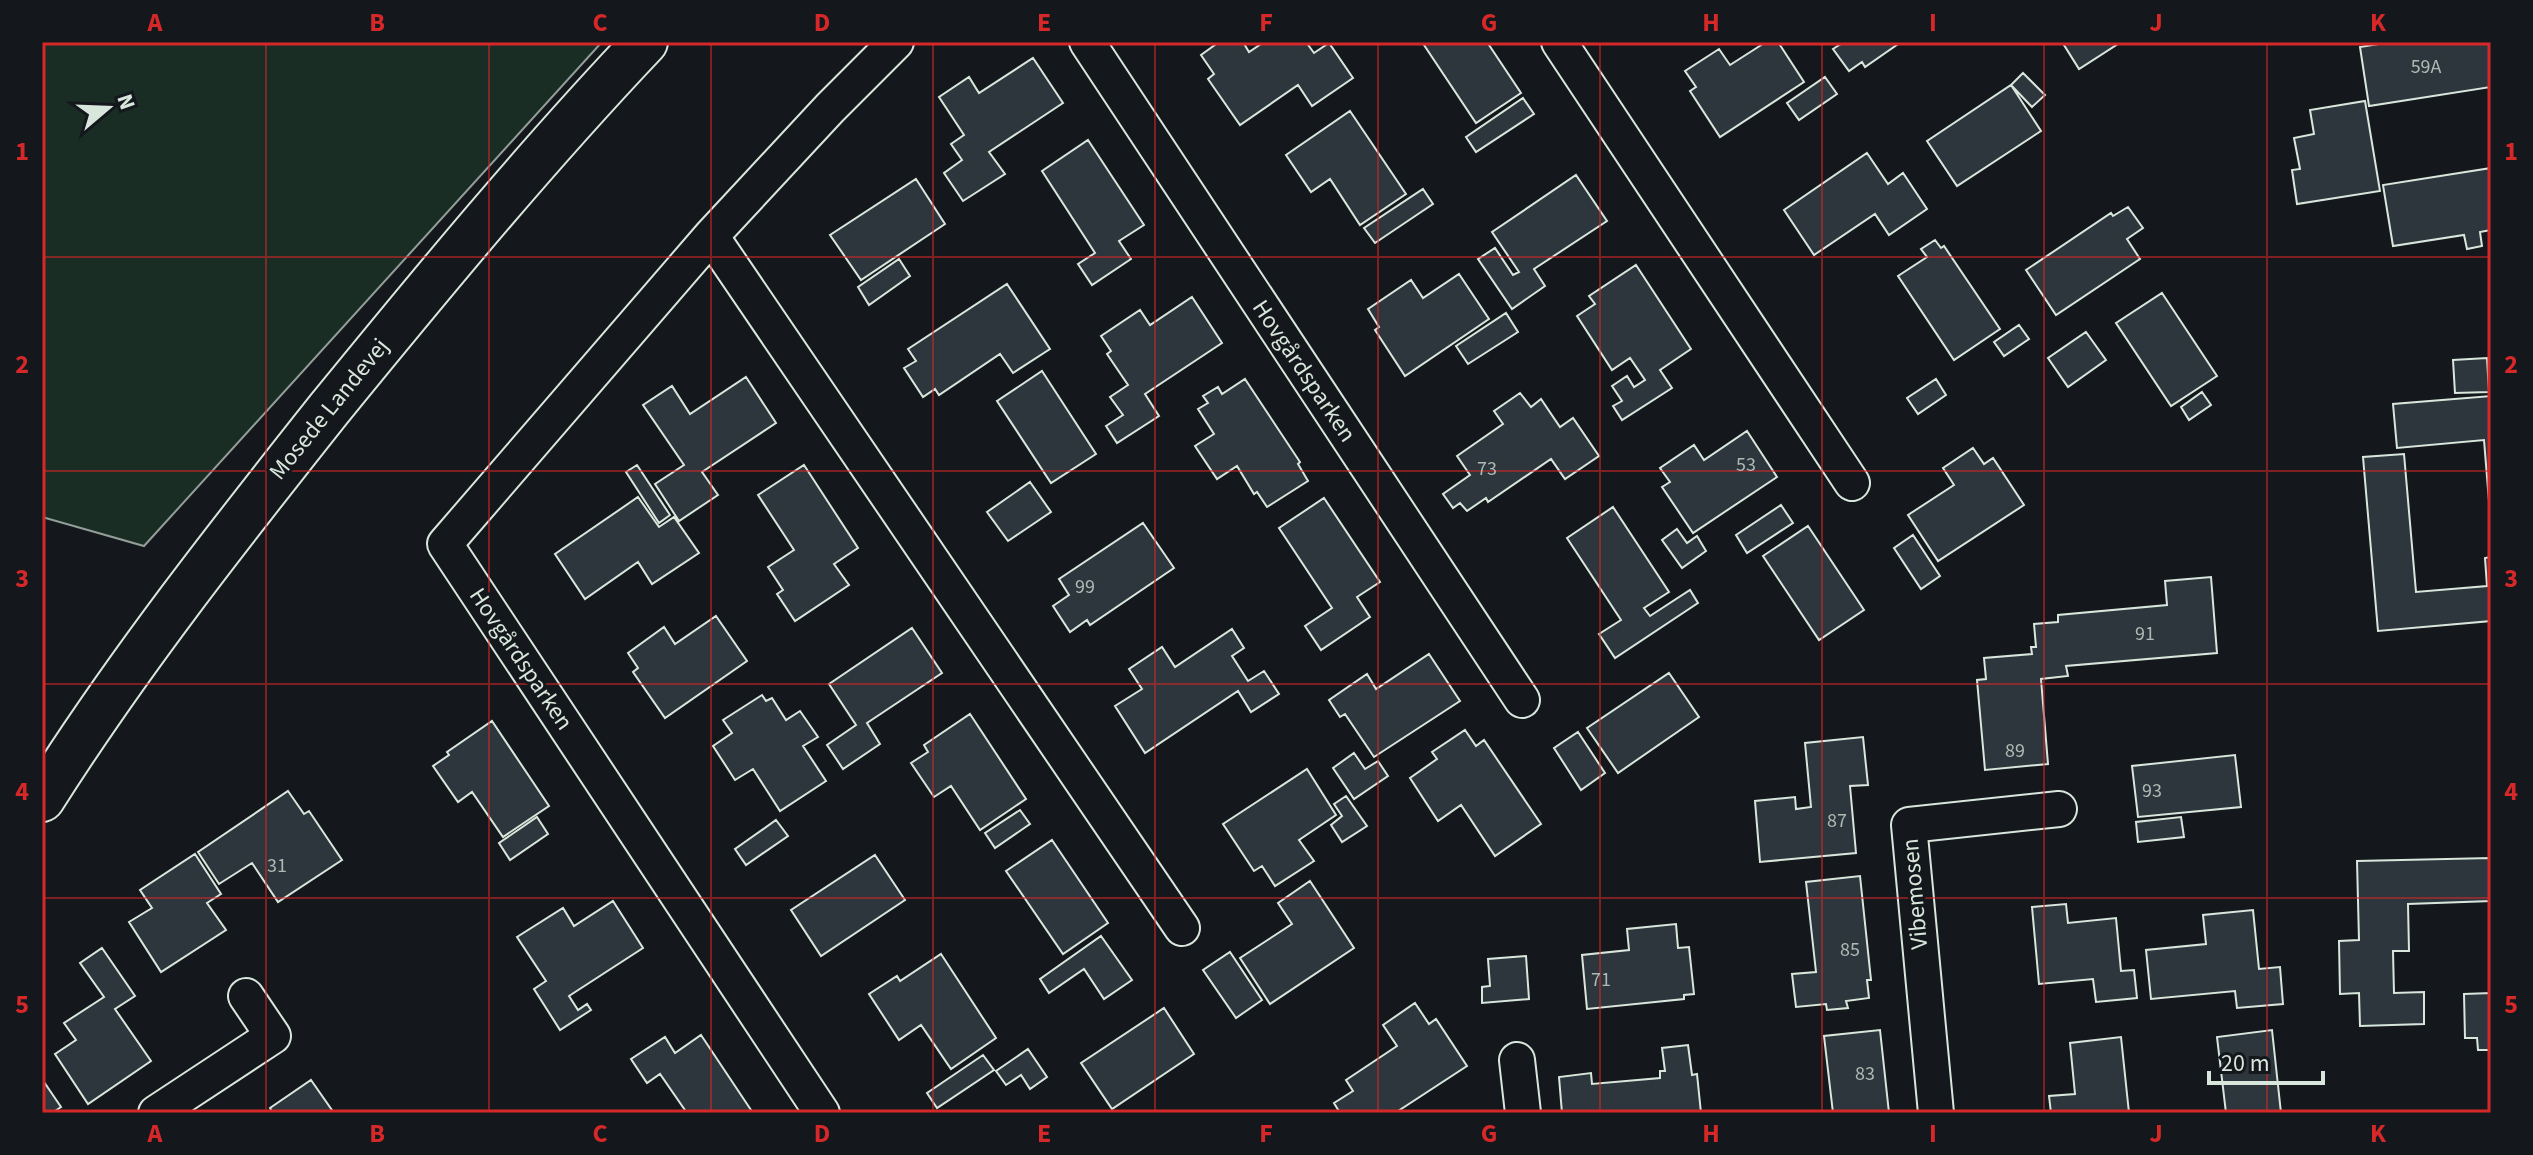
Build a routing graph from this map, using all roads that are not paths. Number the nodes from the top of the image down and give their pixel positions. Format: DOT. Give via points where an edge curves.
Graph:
graph roads {
  1 [pos="645,42"];
  2 [pos="896,42"];
  3 [pos="1087,42"];
  4 [pos="1559,42"];
  5 [pos="711,236"];
  6 [pos="1852,483"];
  7 [pos="1522,700"];
  8 [pos="42,799"];
  9 [pos="2059,809"];
  10 [pos="1182,928"];
  11 [pos="246,996"];
  12 [pos="1517,1060"];
  13 [pos="1515,1109"];
  14 [pos="156,1113"];
  15 [pos="822,1113"];
  16 [pos="1936,1113"];
  1 -- 8 [label="main road, Mosede Landevej" via="426,289 250,508 83,734"];
  2 -- 5 [label="street, Hovgårdsparken"];
  3 -- 7 [label="street, Hovgårdsparken"];
  4 -- 6 [label="street"];
  5 -- 10 [label="street"];
  5 -- 15 [label="street, Hovgårdsparken" via="445,544"];
  9 -- 16 [label="street, Vibemosen" via="1909,825"];
  11 -- 14 [label="street" via="273,1036"];
  12 -- 13 [label="street"];
}
